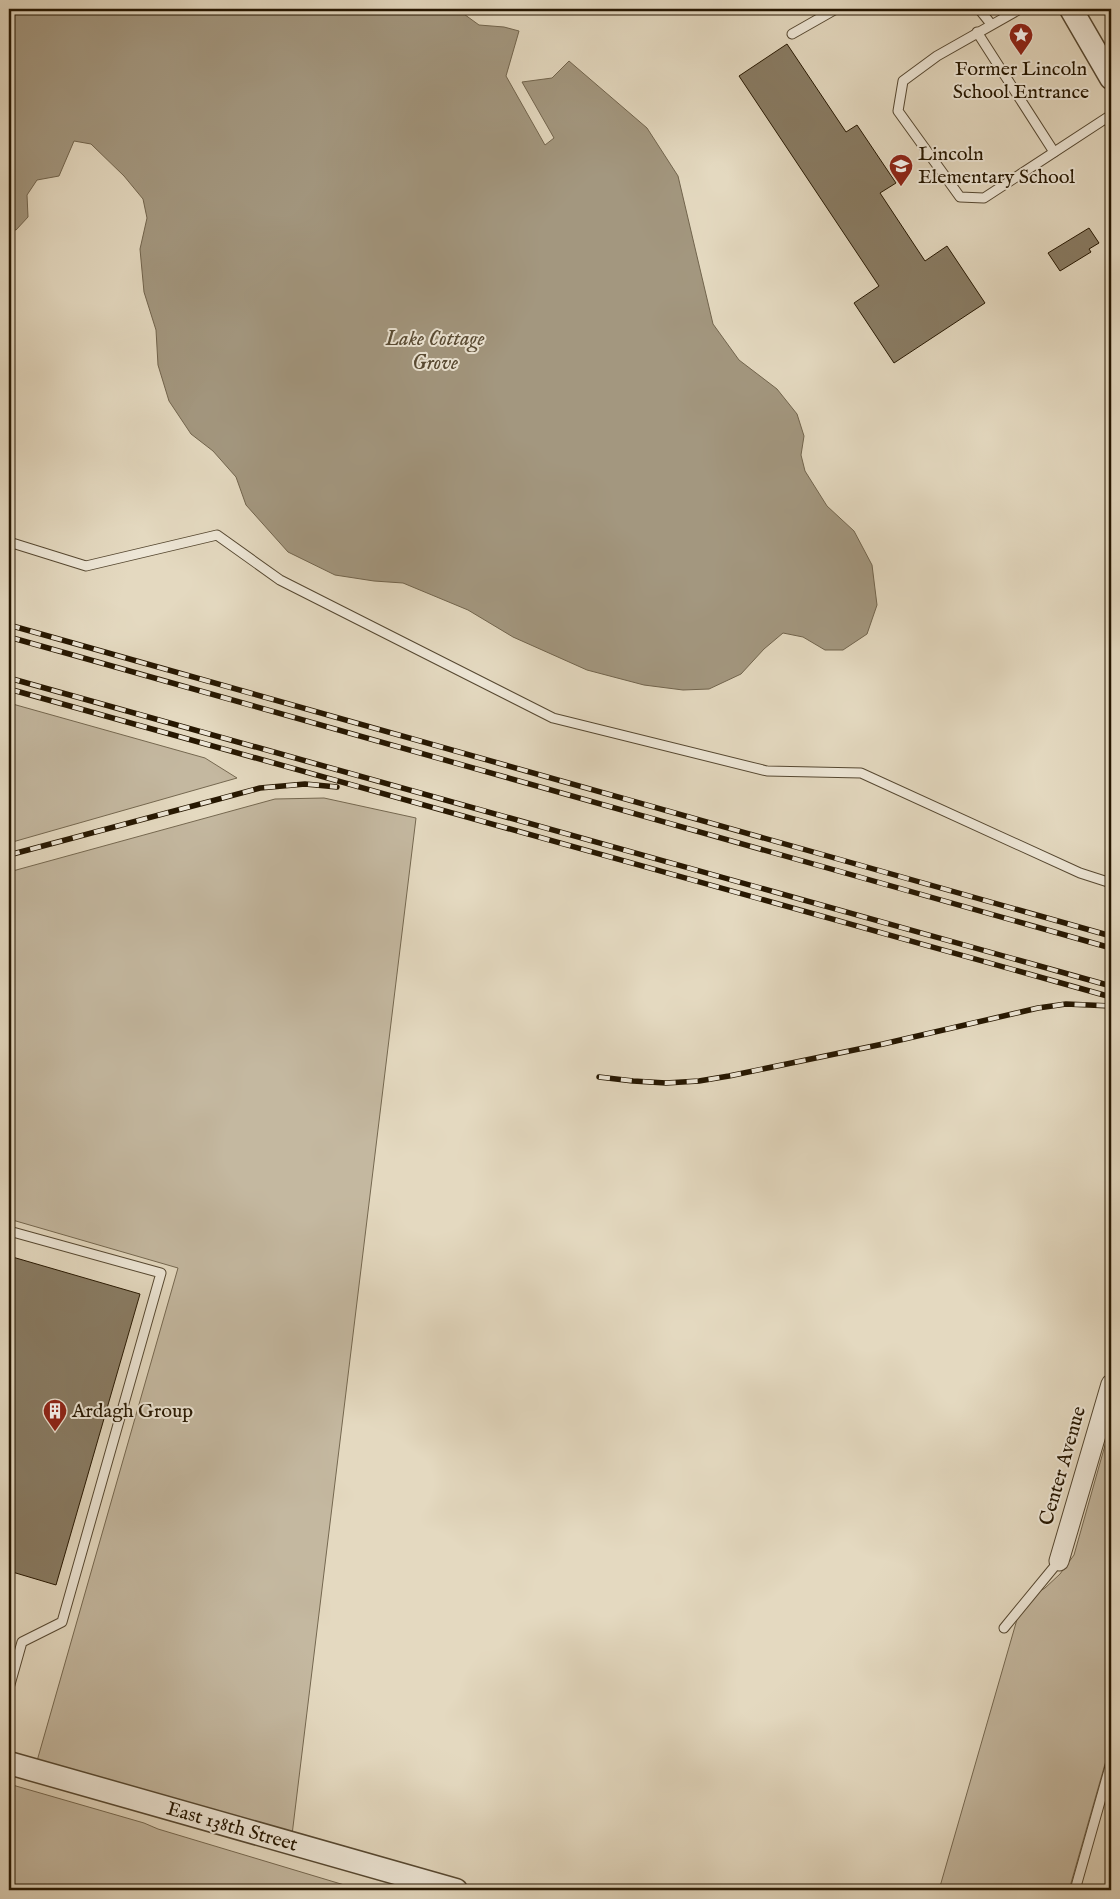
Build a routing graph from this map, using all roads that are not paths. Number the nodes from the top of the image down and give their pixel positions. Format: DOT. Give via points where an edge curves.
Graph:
graph roads {
  1 [pos="836,9"];
  2 [pos="979,9"];
  3 [pos="1020,9"];
  4 [pos="1071,9"];
  5 [pos="991,24"];
  6 [pos="978,32"];
  7 [pos="792,34"];
  8 [pos="1110,73"];
  9 [pos="1111,115"];
  10 [pos="1054,152"];
  11 [pos="9,542"];
  12 [pos="1111,883"];
  13 [pos="9,1230"];
  14 [pos="1111,1384"];
  15 [pos="1059,1562"];
  16 [pos="1004,1628"];
  17 [pos="9,1688"];
  18 [pos="9,1763"];
  19 [pos="1111,1763"];
  20 [pos="456,1890"];
  21 [pos="1075,1890"];
  1 -- 7 [label="lane"];
  2 -- 5 [label="lane"];
  3 -- 5 [label="lane"];
  4 -- 8 [label="street"];
  5 -- 6 [label="lane"];
  6 -- 10 [label="lane"];
  6 -- 10 [label="lane" via="903,80 898,111 960,197 984,198"];
  9 -- 10 [label="lane"];
  11 -- 12 [label="lane" via="86,566 217,535 280,580 553,718 767,771 860,772 1080,873"];
  13 -- 17 [label="lane" via="160,1272 62,1622 22,1642"];
  14 -- 15 [label="street, Center Avenue"];
  15 -- 16 [label="lane"];
  18 -- 20 [label="street, East 138th Street"];
  19 -- 21 [label="lane"];
}
